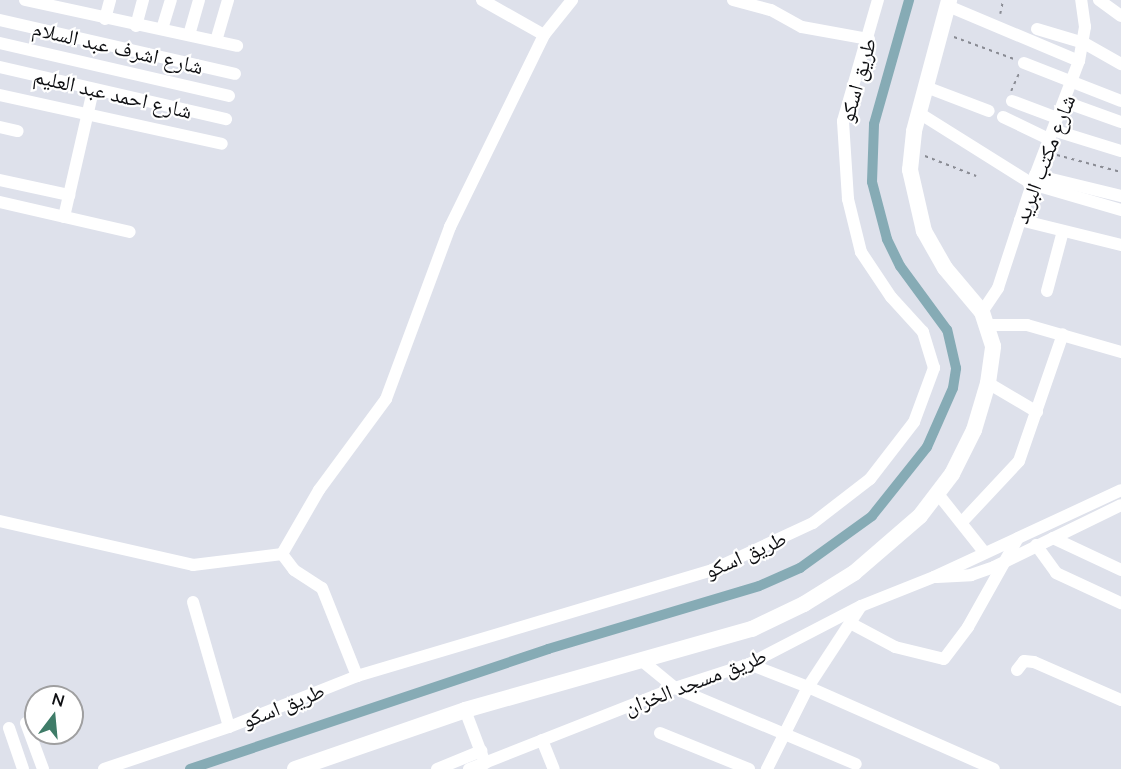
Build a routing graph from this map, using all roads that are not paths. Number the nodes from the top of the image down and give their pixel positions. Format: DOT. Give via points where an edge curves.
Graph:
graph roads {
  1 [pos="25,0"];
  2 [pos="110,0"];
  3 [pos="143,0"];
  4 [pos="171,0"];
  5 [pos="199,0"];
  6 [pos="228,0"];
  7 [pos="482,0"];
  8 [pos="572,0"];
  9 [pos="733,0"];
  10 [pos="878,0"];
  11 [pos="1081,0"];
  12 [pos="1099,0"];
  13 [pos="54,3"];
  14 [pos="949,3"];
  15 [pos="1121,16"];
  16 [pos="105,19"];
  17 [pos="0,20"];
  18 [pos="136,26"];
  19 [pos="162,29"];
  20 [pos="1037,29"];
  21 [pos="189,35"];
  22 [pos="544,35"];
  23 [pos="869,39"];
  24 [pos="216,41"];
  25 [pos="0,43"];
  26 [pos="1084,43"];
  27 [pos="237,46"];
  28 [pos="1079,61"];
  29 [pos="1024,63"];
  30 [pos="1121,64"];
  31 [pos="0,67"];
  32 [pos="235,74"];
  33 [pos="1072,82"];
  34 [pos="926,87"];
  35 [pos="93,90"];
  36 [pos="0,94"];
  37 [pos="229,96"];
  38 [pos="1012,101"];
  39 [pos="1121,101"];
  40 [pos="1065,102"];
  41 [pos="989,111"];
  42 [pos="919,113"];
  43 [pos="87,115"];
  44 [pos="1003,117"];
  45 [pos="226,119"];
  46 [pos="1121,122"];
  47 [pos="0,127"];
  48 [pos="1053,129"];
  49 [pos="18,131"];
  50 [pos="222,144"];
  51 [pos="1121,151"];
  52 [pos="1034,179"];
  53 [pos="0,180"];
  54 [pos="69,195"];
  55 [pos="1121,196"];
  56 [pos="0,202"];
  57 [pos="1121,210"];
  58 [pos="64,217"];
  59 [pos="1020,220"];
  60 [pos="1063,231"];
  61 [pos="130,232"];
  62 [pos="1121,245"];
  63 [pos="1047,291"];
  64 [pos="986,318"];
  65 [pos="1063,334"];
  66 [pos="1121,352"];
  67 [pos="988,383"];
  68 [pos="1037,412"];
  69 [pos="938,494"];
  70 [pos="1118,494"];
  71 [pos="1121,505"];
  72 [pos="0,521"];
  73 [pos="962,522"];
  74 [pos="1018,538"];
  75 [pos="1053,538"];
  76 [pos="1036,545"];
  77 [pos="282,554"];
  78 [pos="985,554"];
  79 [pos="1005,561"];
  80 [pos="1121,570"];
  81 [pos="934,577"];
  82 [pos="193,602"];
  83 [pos="1121,603"];
  84 [pos="861,606"];
  85 [pos="852,624"];
  86 [pos="641,660"];
  87 [pos="749,664"];
  88 [pos="1017,670"];
  89 [pos="357,676"];
  90 [pos="808,687"];
  91 [pos="675,688"];
  92 [pos="1121,700"];
  93 [pos="465,710"];
  94 [pos="229,727"];
  95 [pos="9,728"];
  96 [pos="660,733"];
  97 [pos="782,736"];
  98 [pos="542,740"];
  99 [pos="34,745"];
  100 [pos="483,757"];
  101 [pos="856,764"];
  102 [pos="23,769"];
  103 [pos="43,769"];
  104 [pos="104,769"];
  105 [pos="295,769"];
  106 [pos="437,769"];
  107 [pos="470,769"];
  108 [pos="554,769"];
  109 [pos="749,769"];
  110 [pos="767,769"];
  111 [pos="994,769"];
  1 -- 13 [label="street"];
  2 -- 16 [label="street"];
  3 -- 18 [label="street"];
  4 -- 19 [label="street"];
  5 -- 21 [label="street"];
  6 -- 24 [label="street"];
  7 -- 22 [label="street"];
  8 -- 22 [label="street"];
  9 -- 23 [label="street" via="771,10 802,27"];
  10 -- 23 [label="street, طريق اسكو"];
  11 -- 26 [label="street, شارع مكتب البريد"];
  12 -- 15 [label="street"];
  13 -- 16 [label="street"];
  14 -- 28 [label="street"];
  14 -- 34 [label="street"];
  16 -- 18 [label="street"];
  17 -- 32 [label="street, شارع اشرف عبد السلام"];
  18 -- 19 [label="street"];
  19 -- 21 [label="street"];
  20 -- 26 [label="street"];
  21 -- 24 [label="street"];
  22 -- 77 [label="street" via="450,227 386,399 319,490"];
  23 -- 89 [label="street, طريق اسكو" via="842,134 852,226 874,276 923,332 934,362 928,393 894,452 870,479 828,513 721,566"];
  24 -- 27 [label="street"];
  25 -- 37 [label="street"];
  26 -- 28 [label="street, شارع مكتب البريد"];
  26 -- 30 [label="street"];
  28 -- 33 [label="street, شارع مكتب البريد"];
  29 -- 33 [label="street"];
  31 -- 35 [label="street, شارع احمد عبد العليم"];
  33 -- 39 [label="street"];
  33 -- 40 [label="street, شارع مكتب البريد"];
  34 -- 41 [label="street"];
  34 -- 42 [label="street"];
  35 -- 43 [label="street"];
  35 -- 45 [label="street, شارع احمد عبد العليم"];
  36 -- 43 [label="street"];
  38 -- 48 [label="street"];
  40 -- 46 [label="street"];
  40 -- 48 [label="street, شارع مكتب البريد"];
  42 -- 52 [label="street"];
  42 -- 64 [label="street" via="910,150 912,191 924,231 945,268"];
  43 -- 50 [label="street"];
  43 -- 54 [label="street"];
  44 -- 48 [label="street"];
  47 -- 49 [label="street"];
  48 -- 51 [label="street"];
  48 -- 52 [label="street, شارع مكتب البريد"];
  52 -- 55 [label="street"];
  52 -- 57 [label="street"];
  52 -- 59 [label="street, شارع مكتب البريد"];
  53 -- 54 [label="street"];
  54 -- 58 [label="street"];
  56 -- 58 [label="street"];
  58 -- 61 [label="street"];
  59 -- 60 [label="street"];
  59 -- 64 [label="street, شارع مكتب البريد"];
  60 -- 62 [label="street"];
  60 -- 63 [label="street"];
  64 -- 65 [label="street"];
  64 -- 67 [label="street" via="993,346"];
  65 -- 66 [label="street"];
  65 -- 68 [label="street"];
  67 -- 68 [label="street"];
  67 -- 69 [label="street" via="971,438"];
  68 -- 73 [label="street" via="1019,461"];
  69 -- 73 [label="street"];
  69 -- 86 [label="street" via="877,555 804,604 724,639"];
  70 -- 74 [label="street, طريق مسجد الخزان"];
  71 -- 75 [label="street, طريق مسجد الخزان"];
  72 -- 77 [label="street" via="193,565"];
  73 -- 78 [label="street"];
  74 -- 78 [label="street, طريق مسجد الخزان"];
  74 -- 79 [label="street"];
  75 -- 76 [label="street, طريق مسجد الخزان"];
  75 -- 80 [label="street"];
  76 -- 79 [label="street, طريق مسجد الخزان"];
  76 -- 83 [label="street" via="1056,573"];
  77 -- 89 [label="street" via="294,570 322,588"];
  78 -- 81 [label="street, طريق مسجد الخزان"];
  79 -- 81 [label="street, طريق مسجد الخزان" via="971,575"];
  79 -- 85 [label="street" via="968,627 944,659 896,647"];
  81 -- 84 [label="street, طريق مسجد الخزان"];
  82 -- 94 [label="street"];
  84 -- 85 [label="street"];
  84 -- 87 [label="street, طريق مسجد الخزان"];
  85 -- 90 [label="street"];
  86 -- 91 [label="street"];
  86 -- 93 [label="street"];
  87 -- 90 [label="street"];
  87 -- 91 [label="street, طريق مسجد الخزان"];
  88 -- 92 [label="street" via="1024,661 1034,662"];
  89 -- 94 [label="street, طريق اسكو"];
  90 -- 97 [label="street"];
  90 -- 111 [label="street"];
  91 -- 97 [label="street"];
  91 -- 98 [label="street, طريق مسجد الخزان"];
  93 -- 100 [label="street"];
  93 -- 105 [label="street"];
  94 -- 104 [label="street, طريق اسكو"];
  95 -- 102 [label="street"];
  96 -- 109 [label="street"];
  97 -- 101 [label="street"];
  97 -- 110 [label="street"];
  98 -- 100 [label="street, طريق مسجد الخزان"];
  98 -- 108 [label="street"];
  99 -- 103 [label="street"];
  100 -- 106 [label="street"];
  100 -- 107 [label="street"];
}
